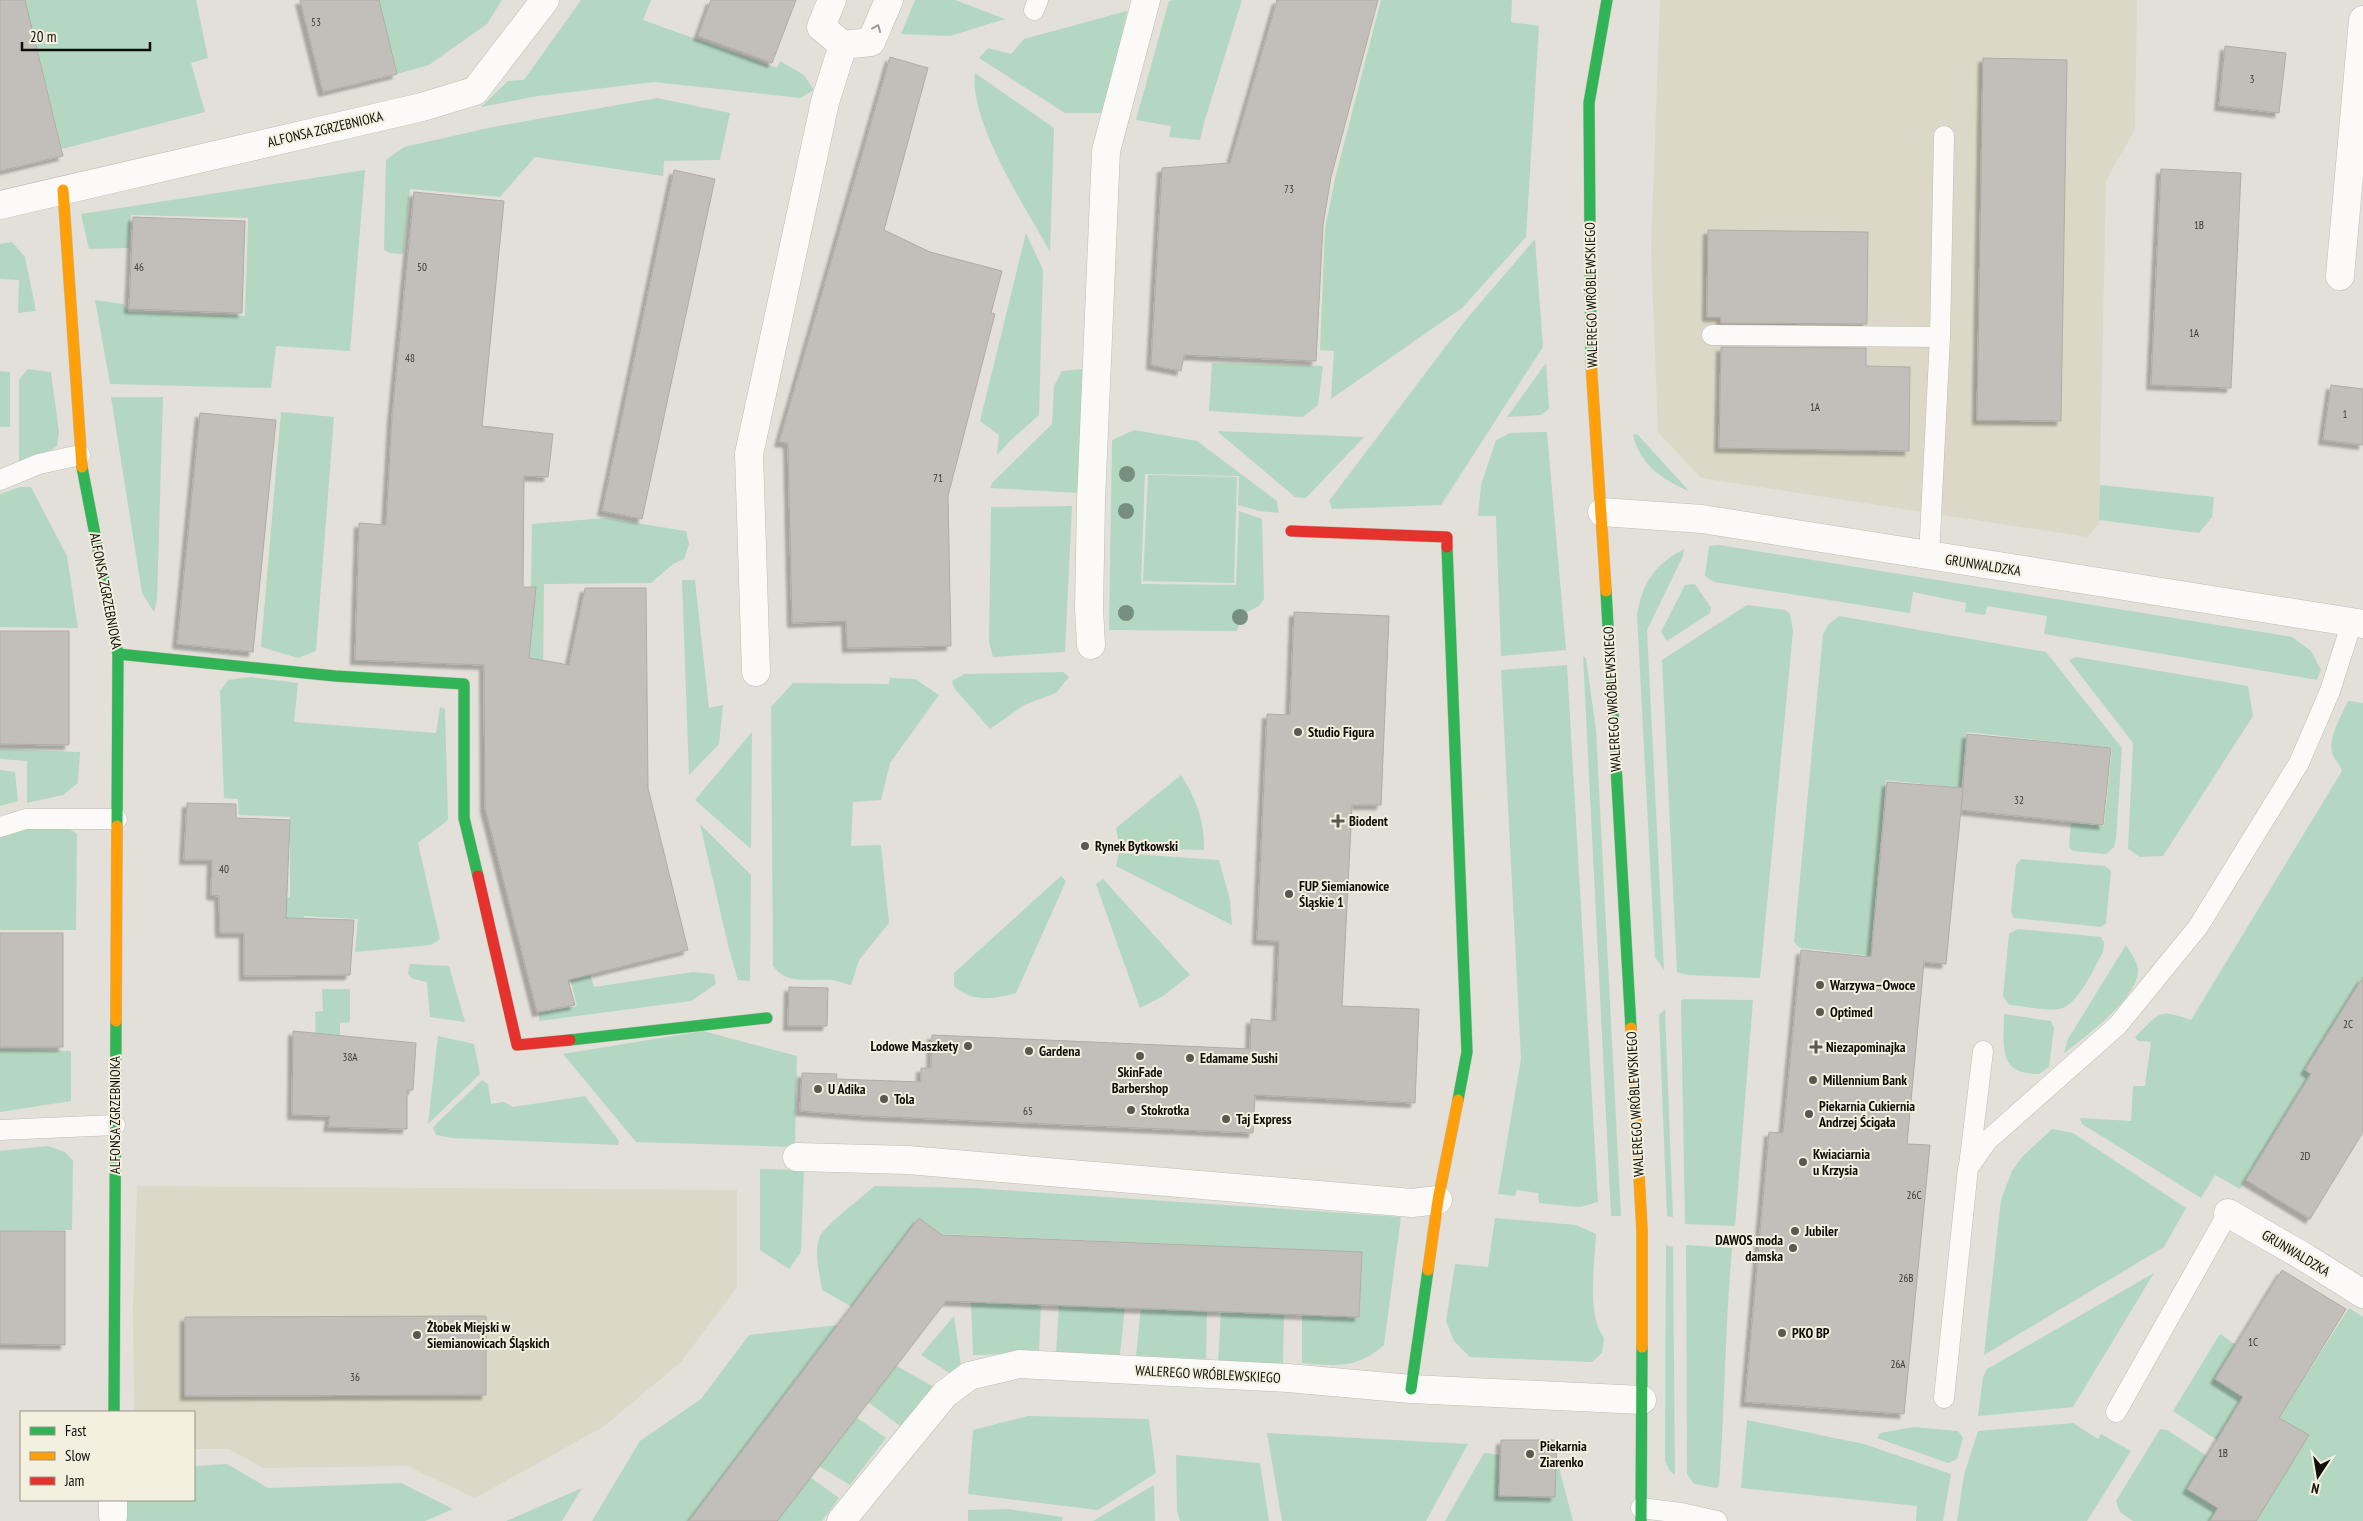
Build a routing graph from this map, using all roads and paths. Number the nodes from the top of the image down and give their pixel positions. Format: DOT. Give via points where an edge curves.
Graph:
graph roads {
  1 [pos="545,0"];
  2 [pos="832,0"];
  3 [pos="889,0"];
  4 [pos="1146,0"];
  5 [pos="1608,0"];
  6 [pos="2363,20"];
  7 [pos="843,45"];
  8 [pos="1944,136"];
  9 [pos="63,190"];
  10 [pos="0,205"];
  11 [pos="2340,276"];
  12 [pos="1712,335"];
  13 [pos="1940,337"];
  14 [pos="80,455"];
  15 [pos="0,480"];
  16 [pos="1602,512"];
  17 [pos="1291,531"];
  18 [pos="1929,556"];
  19 [pos="2358,623"];
  20 [pos="1091,645"];
  21 [pos="118,654"];
  22 [pos="756,672"];
  23 [pos="117,818"];
  24 [pos="0,827"];
  25 [pos="767,1018"];
  26 [pos="1983,1051"];
  27 [pos="115,1126"];
  28 [pos="0,1130"];
  29 [pos="797,1156"];
  30 [pos="1968,1168"];
  31 [pos="1438,1200"];
  32 [pos="2228,1213"];
  33 [pos="2361,1288"];
  34 [pos="1411,1389"];
  35 [pos="1944,1398"];
  36 [pos="1642,1400"];
  37 [pos="114,1411"];
  38 [pos="2116,1412"];
  39 [pos="1641,1515"];
  40 [pos="841,1521"];
  41 [pos="1717,1521"];
  1 -- 9 [label="street, ALFONSA ZGRZEBNIOKA" via="475,91 422,107"];
  2 -- 7 [label="street" via="821,27"];
  7 -- 3 [label="street, one-way" via="871,42"];
  4 -- 20 [label="street" via="1106,151 1091,501"];
  5 -- 16 [label="street, WALEREGO WRÓBLEWSKIEGO" via="1589,112 1591,361"];
  6 -- 11 [label="street"];
  7 -- 22 [label="street" via="826,102 749,454"];
  8 -- 13 [label="lane"];
  9 -- 10 [label="street, ALFONSA ZGRZEBNIOKA"];
  9 -- 14 [label="street, ALFONSA ZGRZEBNIOKA"];
  12 -- 13 [label="lane"];
  13 -- 18 [label="lane"];
  14 -- 15 [label="lane" via="39,464"];
  14 -- 21 [label="street, ALFONSA ZGRZEBNIOKA"];
  16 -- 18 [label="street, GRUNWALDZKA" via="1702,519"];
  16 -- 36 [label="street, WALEREGO WRÓBLEWSKIEGO" via="1642,1230"];
  17 -- 31 [label="street" via="1447,537 1466,1052"];
  18 -- 19 [label="street, GRUNWALDZKA"];
  19 -- 30 [label="lane" via="2299,763 2198,927 2118,1025 1987,1141"];
  21 -- 23 [label="street, ALFONSA ZGRZEBNIOKA"];
  21 -- 25 [label="street" via="334,676 464,684 464,818 517,1045"];
  23 -- 24 [label="lane" via="26,819"];
  23 -- 27 [label="street, ALFONSA ZGRZEBNIOKA"];
  26 -- 30 [label="lane"];
  27 -- 28 [label="lane"];
  27 -- 37 [label="street, ALFONSA ZGRZEBNIOKA"];
  29 -- 31 [label="street" via="908,1160 1412,1203"];
  30 -- 35 [label="lane"];
  31 -- 34 [label="street"];
  32 -- 33 [label="street, GRUNWALDZKA"];
  32 -- 38 [label="lane"];
  34 -- 36 [label="street, WALEREGO WRÓBLEWSKIEGO"];
  34 -- 40 [label="street, WALEREGO WRÓBLEWSKIEGO" via="1288,1378 1019,1364 969,1376 945,1394"];
  36 -- 39 [label="street, WALEREGO WRÓBLEWSKIEGO"];
  39 -- 41 [label="lane" via="1681,1512"];
}
